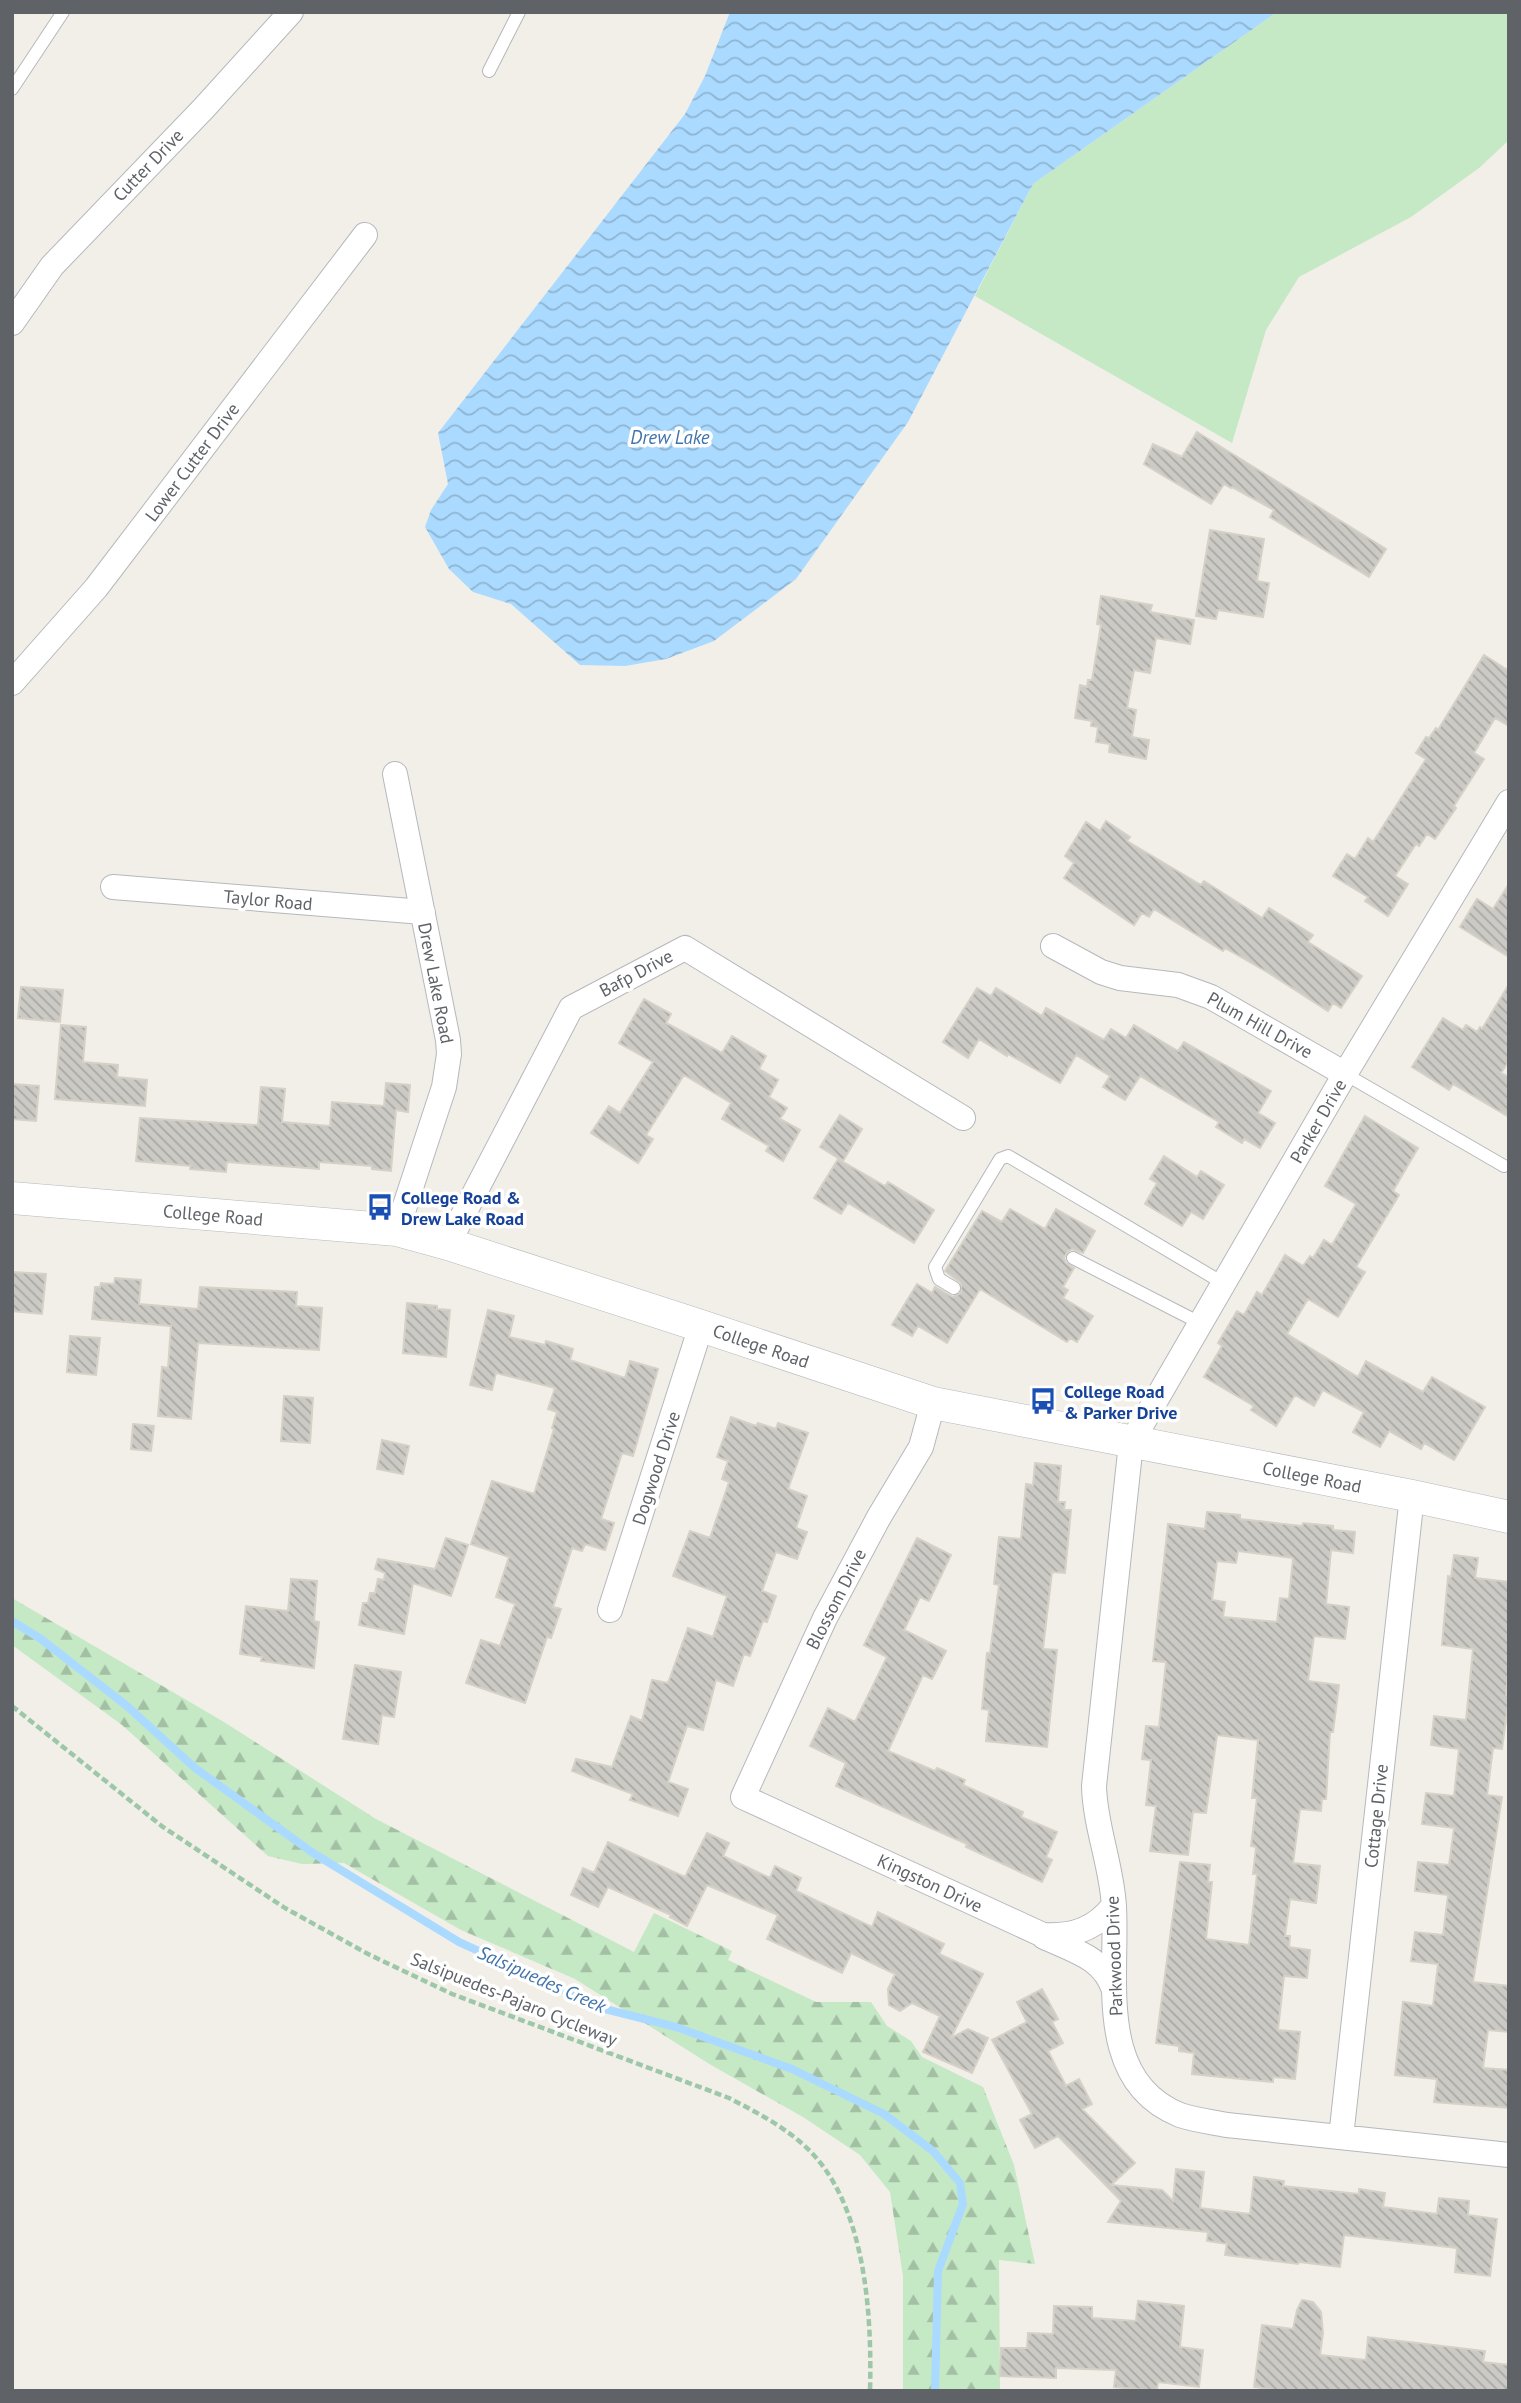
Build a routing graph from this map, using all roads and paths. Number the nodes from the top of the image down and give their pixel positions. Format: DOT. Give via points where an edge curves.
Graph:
graph roads {
  1 [pos="63,12"];
  2 [pos="291,12"];
  3 [pos="519,12"];
  4 [pos="489,71"];
  5 [pos="12,89"];
  6 [pos="365,235"];
  7 [pos="12,323"];
  8 [pos="12,683"];
  9 [pos="395,774"];
  10 [pos="1507,811"];
  11 [pos="113,887"];
  12 [pos="423,912"];
  13 [pos="1053,946"];
  14 [pos="1345,1074"];
  15 [pos="963,1118"];
  16 [pos="1504,1166"];
  17 [pos="12,1198"];
  18 [pos="397,1230"];
  19 [pos="448,1244"];
  20 [pos="1073,1258"];
  21 [pos="1223,1283"];
  22 [pos="954,1288"];
  23 [pos="1200,1323"];
  24 [pos="701,1326"];
  25 [pos="933,1403"];
  26 [pos="1131,1443"];
  27 [pos="1412,1496"];
  28 [pos="1509,1517"];
  29 [pos="610,1610"];
  30 [pos="12,1706"];
  31 [pos="743,1797"];
  32 [pos="1114,1905"];
  33 [pos="1025,1927"];
  34 [pos="1114,1990"];
  35 [pos="1341,2137"];
  36 [pos="1509,2155"];
  37 [pos="870,2391"];
  1 -- 5 [label="lane"];
  2 -- 7 [label="street, Cutter Drive" via="70,246"];
  3 -- 4 [label="lane"];
  6 -- 8 [label="street, Lower Cutter Drive" via="96,588"];
  9 -- 12 [label="street, Drew Lake Road"];
  10 -- 14 [label="street, Parker Drive"];
  11 -- 12 [label="street, Taylor Road"];
  12 -- 18 [label="street, Drew Lake Road" via="449,1054 444,1087"];
  13 -- 14 [label="street, Plum Hill Drive" via="1101,972 1178,985 1211,997"];
  14 -- 16 [label="lane"];
  14 -- 21 [label="street, Parker Drive"];
  15 -- 19 [label="street, Bafp Drive" via="685,948 571,1008"];
  17 -- 18 [label="street, College Road"];
  18 -- 19 [label="street, College Road"];
  19 -- 24 [label="street, College Road"];
  20 -- 23 [label="lane"];
  21 -- 22 [label="lane" via="1008,1156 1000,1159 935,1267 939,1279"];
  21 -- 23 [label="street, Parker Drive"];
  23 -- 26 [label="street, Parker Drive"];
  24 -- 25 [label="street, College Road"];
  24 -- 29 [label="street, Dogwood Drive"];
  25 -- 26 [label="street, College Road"];
  25 -- 31 [label="street, Blossom Drive" via="921,1447 825,1618"];
  26 -- 27 [label="street, College Road"];
  26 -- 32 [label="street, Parkwood Drive" via="1094,1786"];
  27 -- 28 [label="street, College Road"];
  27 -- 35 [label="street, Cottage Drive"];
  30 -- 37 [label="path, Salsipuedes-Pajaro Cycleway" via="163,1827 285,1908 368,1954 452,1994 729,2098 791,2134 829,2174 854,2233 868,2310"];
  31 -- 33 [label="street, Kingston Drive"];
  32 -- 33 [label="street, Kingston Drive" via="1097,1923 1073,1934 1044,1935"];
  32 -- 34 [label="street, Parkwood Drive"];
  33 -- 34 [label="street" via="1096,1962"];
  34 -- 35 [label="street, Parkwood Drive" via="1117,2032 1129,2069 1150,2096 1166,2107 1227,2125"];
  35 -- 36 [label="street, Parkwood Drive"];
}
